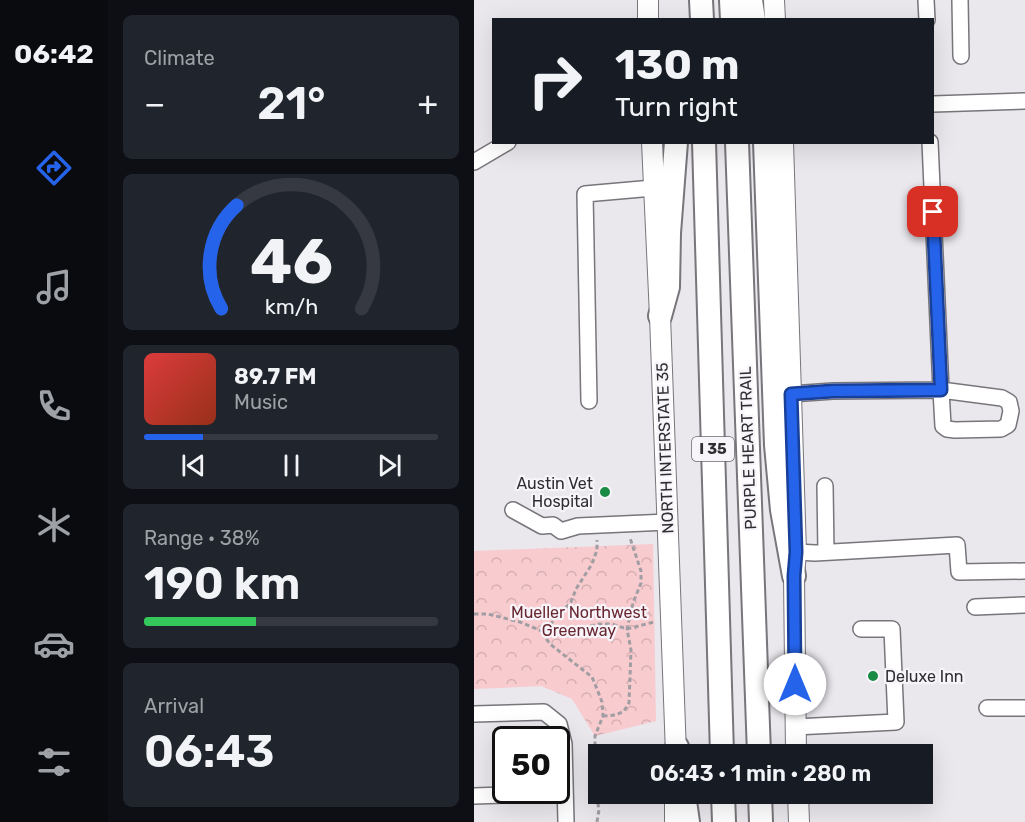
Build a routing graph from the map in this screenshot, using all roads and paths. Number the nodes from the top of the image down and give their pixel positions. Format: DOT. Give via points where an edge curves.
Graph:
graph roads {
  1 [pos="648,0"];
  2 [pos="701,0"];
  3 [pos="731,0"];
  4 [pos="751,0"];
  5 [pos="774,0"];
  6 [pos="926,0"];
  7 [pos="960,0"];
  8 [pos="648,18"];
  9 [pos="702,18"];
  10 [pos="732,18"];
  11 [pos="754,18"];
  12 [pos="776,18"];
  13 [pos="927,18"];
  14 [pos="962,56"];
  15 [pos="1025,101"];
  16 [pos="934,104"];
  17 [pos="505,144"];
  18 [pos="652,144"];
  19 [pos="676,144"];
  20 [pos="704,144"];
  21 [pos="737,144"];
  22 [pos="765,144"];
  23 [pos="783,144"];
  24 [pos="930,144"];
  25 [pos="474,162"];
  26 [pos="653,188"];
  27 [pos="660,316"];
  28 [pos="941,390"];
  29 [pos="791,394"];
  30 [pos="589,401"];
  31 [pos="825,486"];
  32 [pos="513,510"];
  33 [pos="668,522"];
  34 [pos="629,524"];
  35 [pos="596,525"];
  36 [pos="796,552"];
  37 [pos="826,552"];
  38 [pos="1025,571"];
  39 [pos="794,576"];
  40 [pos="1025,605"];
  41 [pos="975,606"];
  42 [pos="474,614"];
  43 [pos="656,621"];
  44 [pos="627,629"];
  45 [pos="861,629"];
  46 [pos="544,632"];
  47 [pos="987,708"];
  48 [pos="1025,708"];
  49 [pos="474,714"];
  50 [pos="603,716"];
  51 [pos="560,726"];
  52 [pos="795,727"];
  53 [pos="596,744"];
  54 [pos="677,744"];
  55 [pos="722,744"];
  56 [pos="759,744"];
  57 [pos="796,744"];
  58 [pos="492,795"];
  59 [pos="474,796"];
  60 [pos="565,804"];
  61 [pos="598,804"];
  62 [pos="675,804"];
  63 [pos="685,804"];
  64 [pos="723,804"];
  65 [pos="760,804"];
  66 [pos="798,804"];
  67 [pos="566,822"];
  68 [pos="597,822"];
  69 [pos="675,822"];
  70 [pos="688,822"];
  71 [pos="724,822"];
  72 [pos="761,822"];
  73 [pos="799,822"];
  1 -- 8 [label="main road"];
  2 -- 9 [label="highway"];
  3 -- 10 [label="highway"];
  4 -- 11 [label="highway"];
  5 -- 12 [label="main road"];
  6 -- 13 [label="street"];
  7 -- 14 [label="street"];
  15 -- 16 [label="street"];
  17 -- 25 [label="street"];
  18 -- 26 [label="main road, NORTH INTERSTATE 35"];
  19 -- 27 [label="highway" via="668,286"];
  20 -- 55 [label="highway, I 35"];
  21 -- 56 [label="highway, PURPLE HEART TRAIL / I 35"];
  22 -- 39 [label="highway" via="777,445 782,510"];
  23 -- 29 [label="main road"];
  24 -- 28 [label="street"];
  26 -- 27 [label="main road, NORTH INTERSTATE 35"];
  26 -- 30 [label="street" via="585,194"];
  27 -- 33 [label="main road, NORTH INTERSTATE 35"];
  28 -- 28 [label="street" via="946,429 1001,429 1008,424 1009,402 1002,398"];
  28 -- 29 [label="street"];
  29 -- 36 [label="main road"];
  31 -- 37 [label="street"];
  32 -- 35 [label="street" via="542,526 553,525 561,531"];
  33 -- 34 [label="street"];
  33 -- 54 [label="main road, NORTH INTERSTATE 35"];
  34 -- 35 [label="street"];
  34 -- 44 [label="path" via="641,583"];
  35 -- 46 [label="path" via="597,550 592,564 571,602"];
  36 -- 37 [label="street"];
  36 -- 39 [label="main road"];
  37 -- 38 [label="street" via="957,545 959,572"];
  39 -- 52 [label="main road"];
  40 -- 41 [label="street"];
  42 -- 46 [label="path" via="520,622"];
  43 -- 44 [label="path"];
  44 -- 46 [label="path" via="599,624"];
  44 -- 50 [label="path" via="631,650 629,703 624,711"];
  45 -- 52 [label="street" via="892,629 896,722"];
  46 -- 50 [label="path" via="550,644 592,677"];
  47 -- 48 [label="street"];
  49 -- 51 [label="street" via="544,712"];
  50 -- 53 [label="path"];
  52 -- 57 [label="main road"];
  58 -- 59 [label="street"];
  60 -- 67 [label="street"];
  61 -- 68 [label="path"];
  62 -- 69 [label="main road"];
  63 -- 70 [label="highway"];
  64 -- 71 [label="highway"];
  65 -- 72 [label="highway"];
  66 -- 73 [label="main road"];
}
